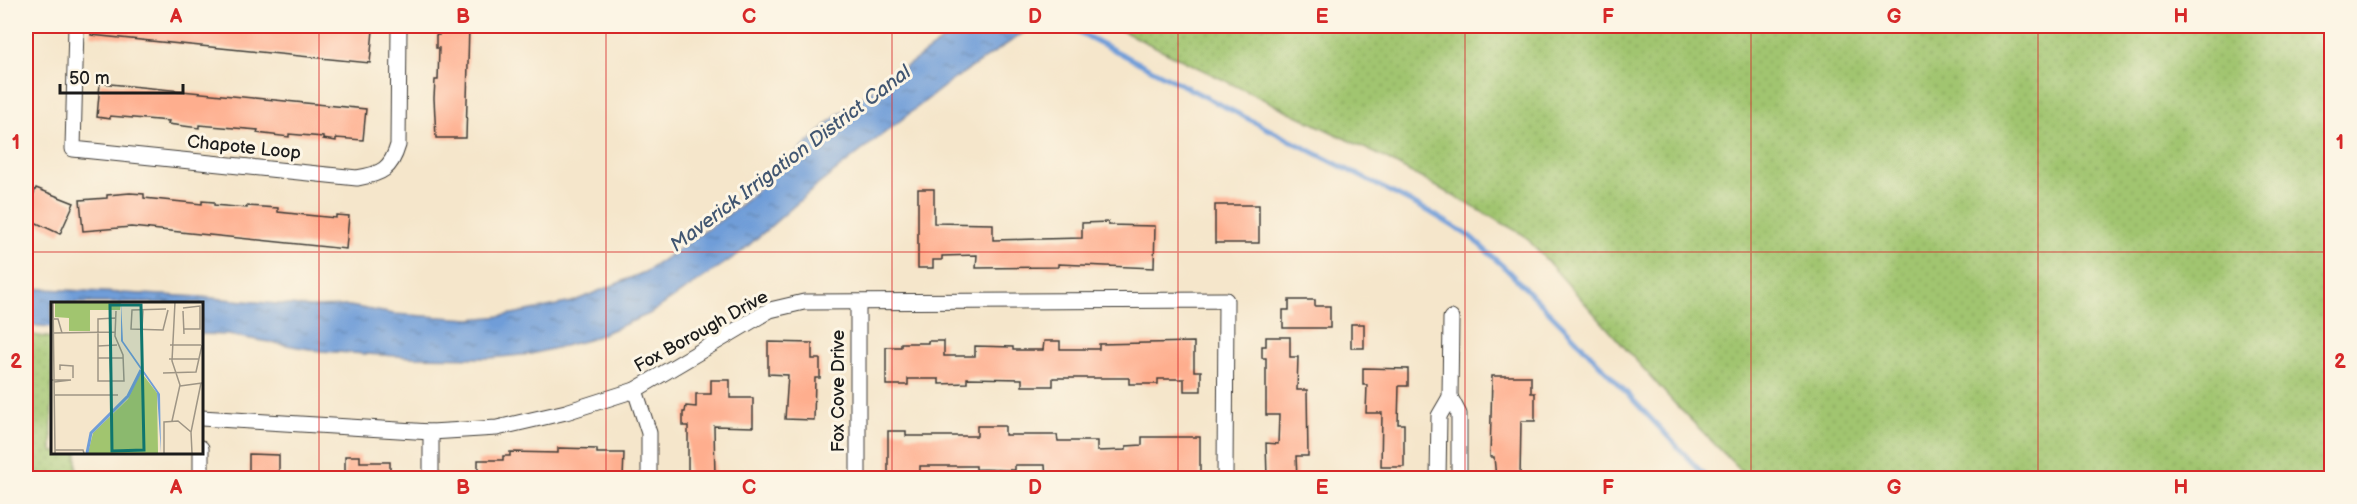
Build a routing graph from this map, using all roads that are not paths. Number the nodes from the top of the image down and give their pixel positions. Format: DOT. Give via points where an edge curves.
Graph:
graph roads {
  1 [pos="76,26"];
  2 [pos="399,26"];
  3 [pos="858,303"];
  4 [pos="1451,318"];
  5 [pos="635,390"];
  6 [pos="1450,397"];
  7 [pos="202,418"];
  8 [pos="431,432"];
  9 [pos="201,453"];
  10 [pos="201,478"];
  11 [pos="431,478"];
  12 [pos="649,478"];
  13 [pos="858,478"];
  14 [pos="1225,478"];
  15 [pos="1438,478"];
  16 [pos="1459,478"];
  1 -- 2 [label="street, Chapote Loop" via="73,149 357,178 384,170 393,162 398,145"];
  3 -- 5 [label="street, Fox Borough Drive" via="804,302 770,310"];
  3 -- 13 [label="street, Fox Cove Drive"];
  3 -- 14 [label="street, Fox Borough Drive" via="1226,300"];
  4 -- 6 [label="street"];
  5 -- 8 [label="street, Fox Borough Drive" via="497,428"];
  5 -- 12 [label="street" via="649,433"];
  6 -- 15 [label="street" via="1439,416"];
  6 -- 16 [label="street" via="1459,414"];
  7 -- 8 [label="street, Fox Borough Drive"];
  8 -- 11 [label="street"];
  9 -- 10 [label="street"];
}
